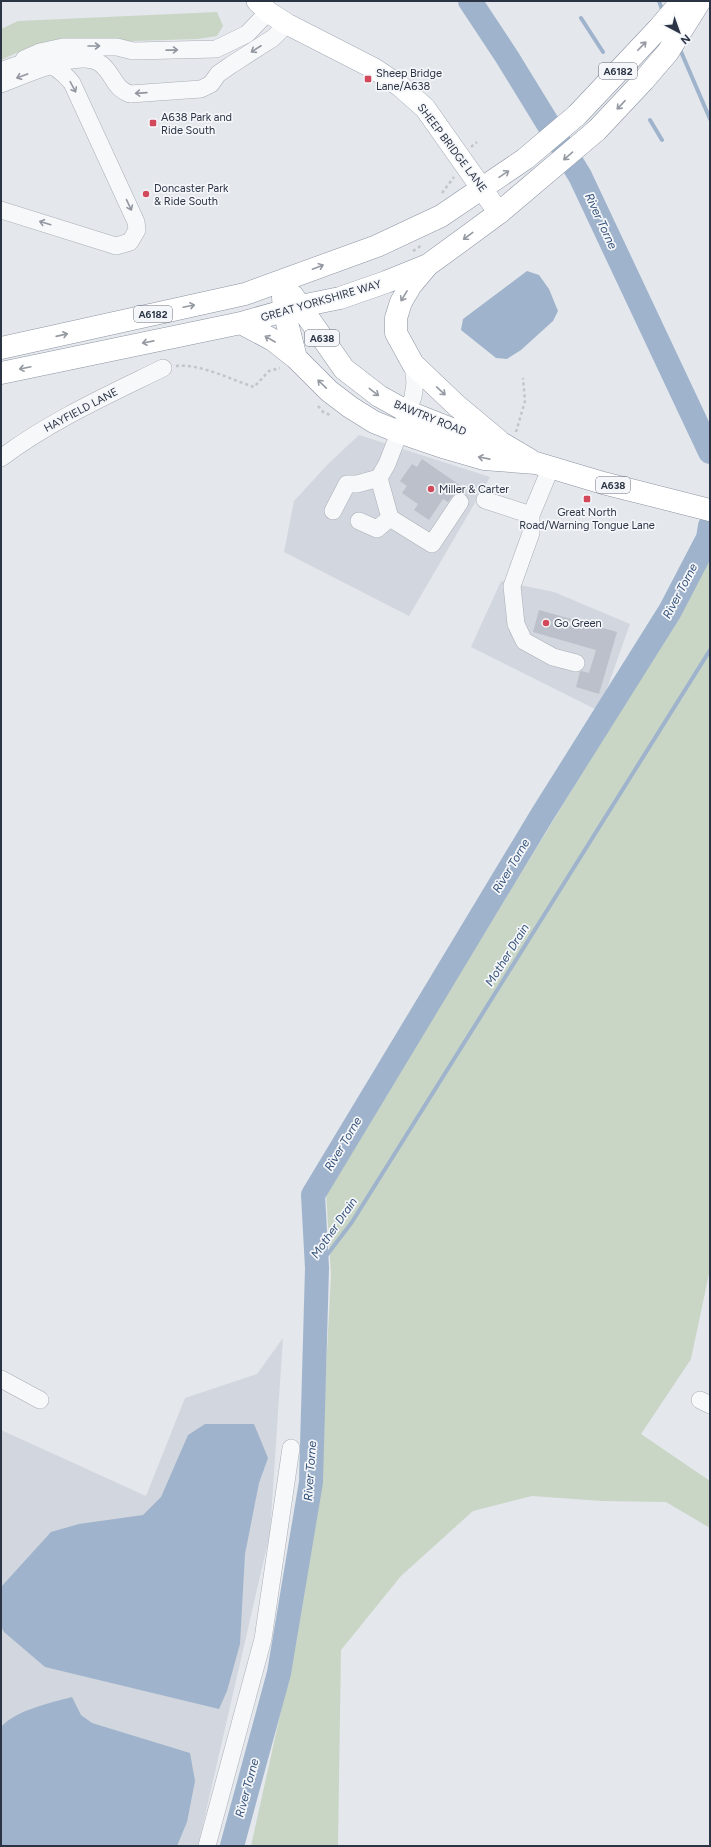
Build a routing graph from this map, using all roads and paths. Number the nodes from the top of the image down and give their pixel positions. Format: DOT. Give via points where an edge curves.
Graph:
graph roads {
  1 [pos="262,6"];
  2 [pos="687,7"];
  3 [pos="287,24"];
  4 [pos="133,51"];
  5 [pos="50,66"];
  6 [pos="2,75"];
  7 [pos="116,84"];
  8 [pos="483,188"];
  9 [pos="1,210"];
  10 [pos="499,213"];
  11 [pos="428,265"];
  12 [pos="282,282"];
  13 [pos="293,309"];
  14 [pos="241,324"];
  15 [pos="1,348"];
  16 [pos="291,362"];
  17 [pos="413,364"];
  18 [pos="163,368"];
  19 [pos="1,373"];
  20 [pos="523,378"];
  21 [pos="314,401"];
  22 [pos="406,411"];
  23 [pos="338,418"];
  24 [pos="399,432"];
  25 [pos="506,446"];
  26 [pos="1,458"];
  27 [pos="544,465"];
  28 [pos="379,478"];
  29 [pos="485,500"];
  30 [pos="460,502"];
  31 [pos="710,510"];
  32 [pos="333,511"];
  33 [pos="531,515"];
  34 [pos="390,518"];
  35 [pos="359,521"];
  36 [pos="576,663"];
  37 [pos="1,1379"];
  38 [pos="40,1400"];
  39 [pos="291,1448"];
  40 [pos="207,1846"];
  1 -- 3 [label="main road, SHEEP BRIDGE LANE"];
  4 -- 1 [label="lane, one-way" via="216,49 247,34"];
  8 -- 2 [label="highway, GREAT YORKSHIRE WAY / A6182, one-way" via="525,160 577,115 659,28"];
  2 -- 10 [label="highway, GREAT YORKSHIRE WAY / A6182, one-way" via="668,52 644,80 597,130"];
  3 -- 7 [label="lane, one-way" via="273,38 218,74 211,84 201,90 130,94 122,91"];
  3 -- 8 [label="main road, SHEEP BRIDGE LANE" via="373,68 400,86 425,108"];
  6 -- 4 [label="lane, one-way" via="40,52 63,47 117,47"];
  4 -- 7 [label="lane" via="116,61 113,73"];
  5 -- 6 [label="lane"];
  5 -- 7 [label="lane" via="63,61 93,60 109,71"];
  5 -- 9 [label="lane, one-way" via="65,75 72,83 136,222 137,230 130,242 116,246"];
  8 -- 10 [label="main road, SHEEP BRIDGE LANE"];
  12 -- 8 [label="highway, GREAT YORKSHIRE WAY / A6182, one-way" via="377,246 441,216"];
  10 -- 11 [label="highway, GREAT YORKSHIRE WAY / A6182, one-way"];
  11 -- 13 [label="highway, GREAT YORKSHIRE WAY / A6182" via="349,295"];
  11 -- 17 [label="highway, one-way" via="411,285 401,302 396,318 396,332"];
  12 -- 13 [label="highway, BAWTRY ROAD / A638"];
  15 -- 12 [label="highway, GREAT YORKSHIRE WAY / A6182, one-way" via="245,294"];
  13 -- 14 [label="highway, GREAT YORKSHIRE WAY / A6182"];
  13 -- 16 [label="highway, BAWTRY ROAD / A638"];
  13 -- 22 [label="highway, BAWTRY ROAD / A638, one-way" via="344,369 379,396"];
  16 -- 14 [label="highway, BAWTRY ROAD / A638, one-way" via="273,340"];
  14 -- 19 [label="highway, GREAT YORKSHIRE WAY / A6182, one-way"];
  16 -- 18 [label="path" via="269,371 254,387 204,370 181,366"];
  24 -- 16 [label="highway, BAWTRY ROAD / A638, one-way" via="374,422 350,407"];
  17 -- 22 [label="lane" via="413,397"];
  17 -- 25 [label="highway, one-way" via="456,405"];
  18 -- 26 [label="lane, HAYFIELD LANE" via="65,418 22,442"];
  20 -- 25 [label="path" via="525,401 520,422"];
  21 -- 23 [label="path" via="324,413"];
  22 -- 24 [label="lane"];
  22 -- 25 [label="highway, BAWTRY ROAD / A638" via="459,432"];
  27 -- 24 [label="highway, BAWTRY ROAD / A638, one-way" via="484,459"];
  24 -- 28 [label="lane"];
  25 -- 27 [label="highway, BAWTRY ROAD / A638"];
  27 -- 31 [label="highway, BAWTRY ROAD / A638"];
  27 -- 33 [label="lane"];
  28 -- 32 [label="lane" via="347,484"];
  28 -- 34 [label="lane"];
  29 -- 33 [label="lane"];
  30 -- 34 [label="lane" via="432,544"];
  33 -- 36 [label="lane" via="531,532 512,586 516,624 524,641 553,657"];
  34 -- 35 [label="lane" via="377,529"];
  37 -- 38 [label="lane"];
  39 -- 40 [label="lane" via="264,1639"];
}
